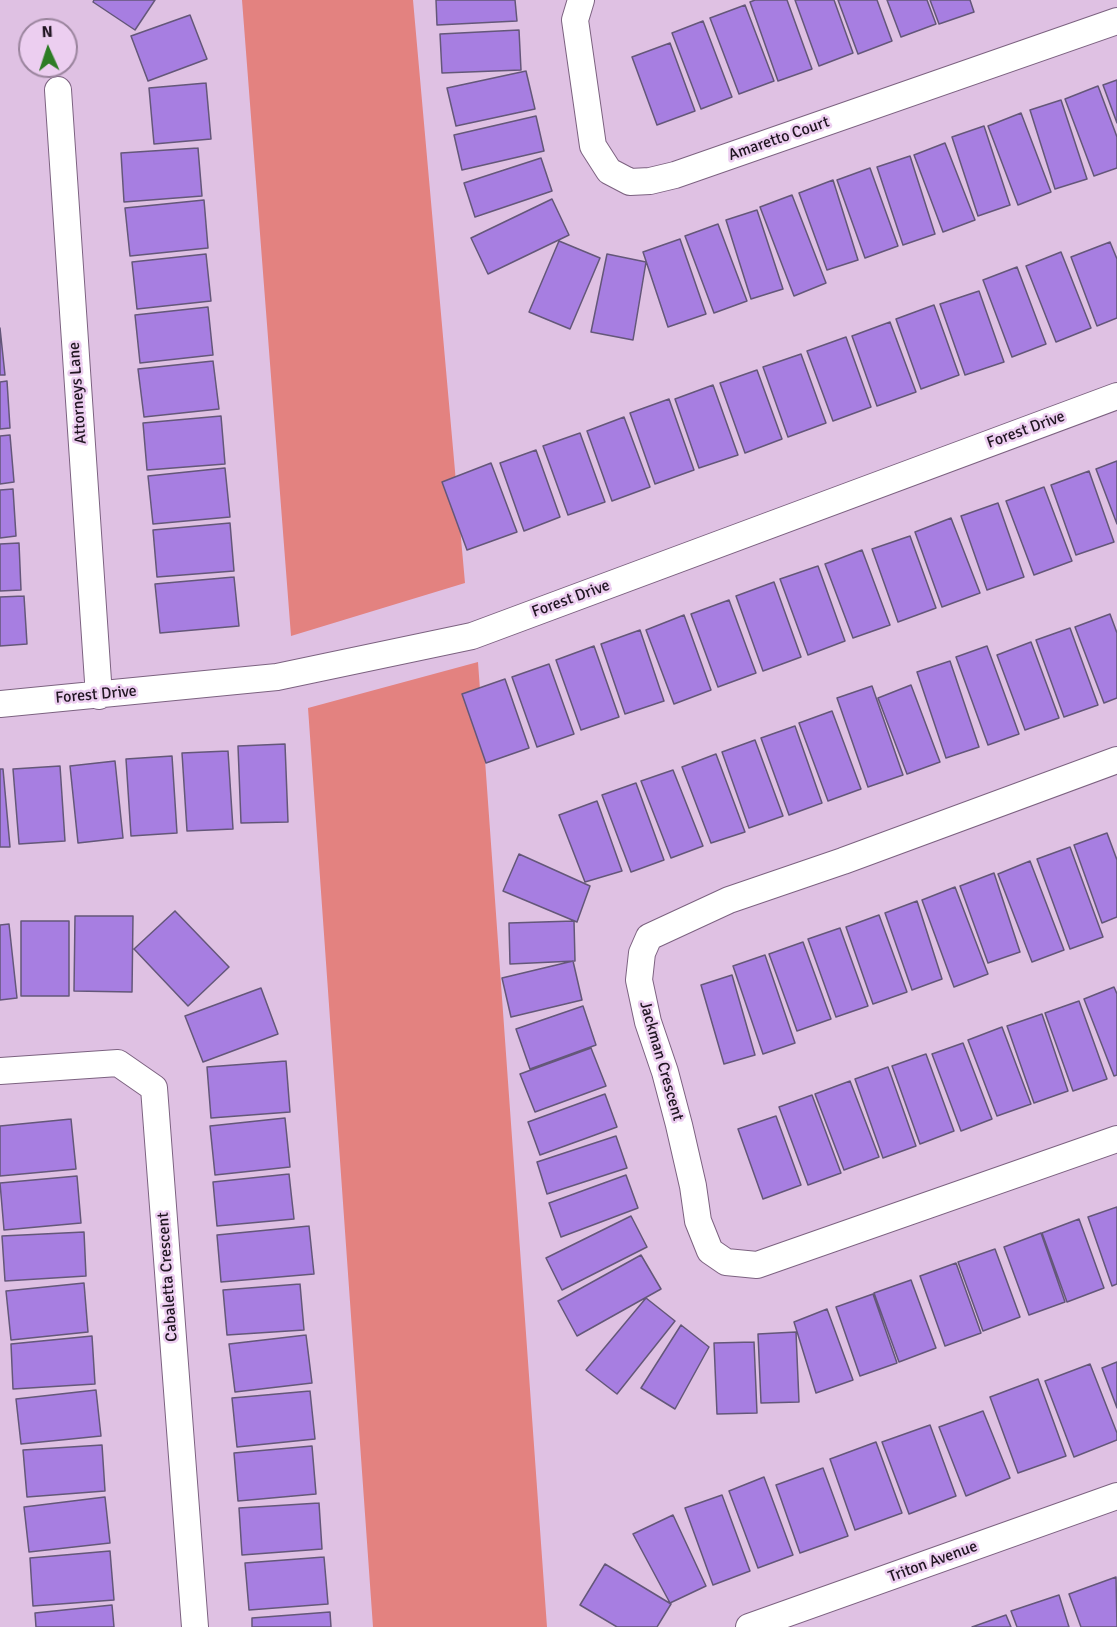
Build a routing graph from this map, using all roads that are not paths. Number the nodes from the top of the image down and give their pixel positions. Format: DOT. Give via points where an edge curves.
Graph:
graph roads {
  1 [pos="581,0"];
  2 [pos="1117,21"];
  3 [pos="58,90"];
  4 [pos="1117,396"];
  5 [pos="99,696"];
  6 [pos="0,704"];
  7 [pos="1117,760"];
  8 [pos="0,1071"];
  9 [pos="1117,1138"];
  10 [pos="1117,1496"];
  11 [pos="195,1627"];
  12 [pos="749,1627"];
  1 -- 2 [label="street, Amaretto Court" via="575,21 593,146 609,171 630,183 675,175"];
  3 -- 5 [label="street, Attorneys Lane"];
  4 -- 5 [label="street, Forest Drive" via="471,636 277,677"];
  5 -- 6 [label="street, Forest Drive"];
  7 -- 9 [label="street, Jackman Crescent" via="729,900 649,937 642,953 639,980 679,1125 698,1221 710,1251 726,1262 757,1265"];
  8 -- 11 [label="street, Cabaletta Crescent" via="118,1063 154,1088"];
  10 -- 12 [label="street, Triton Avenue"];
}
